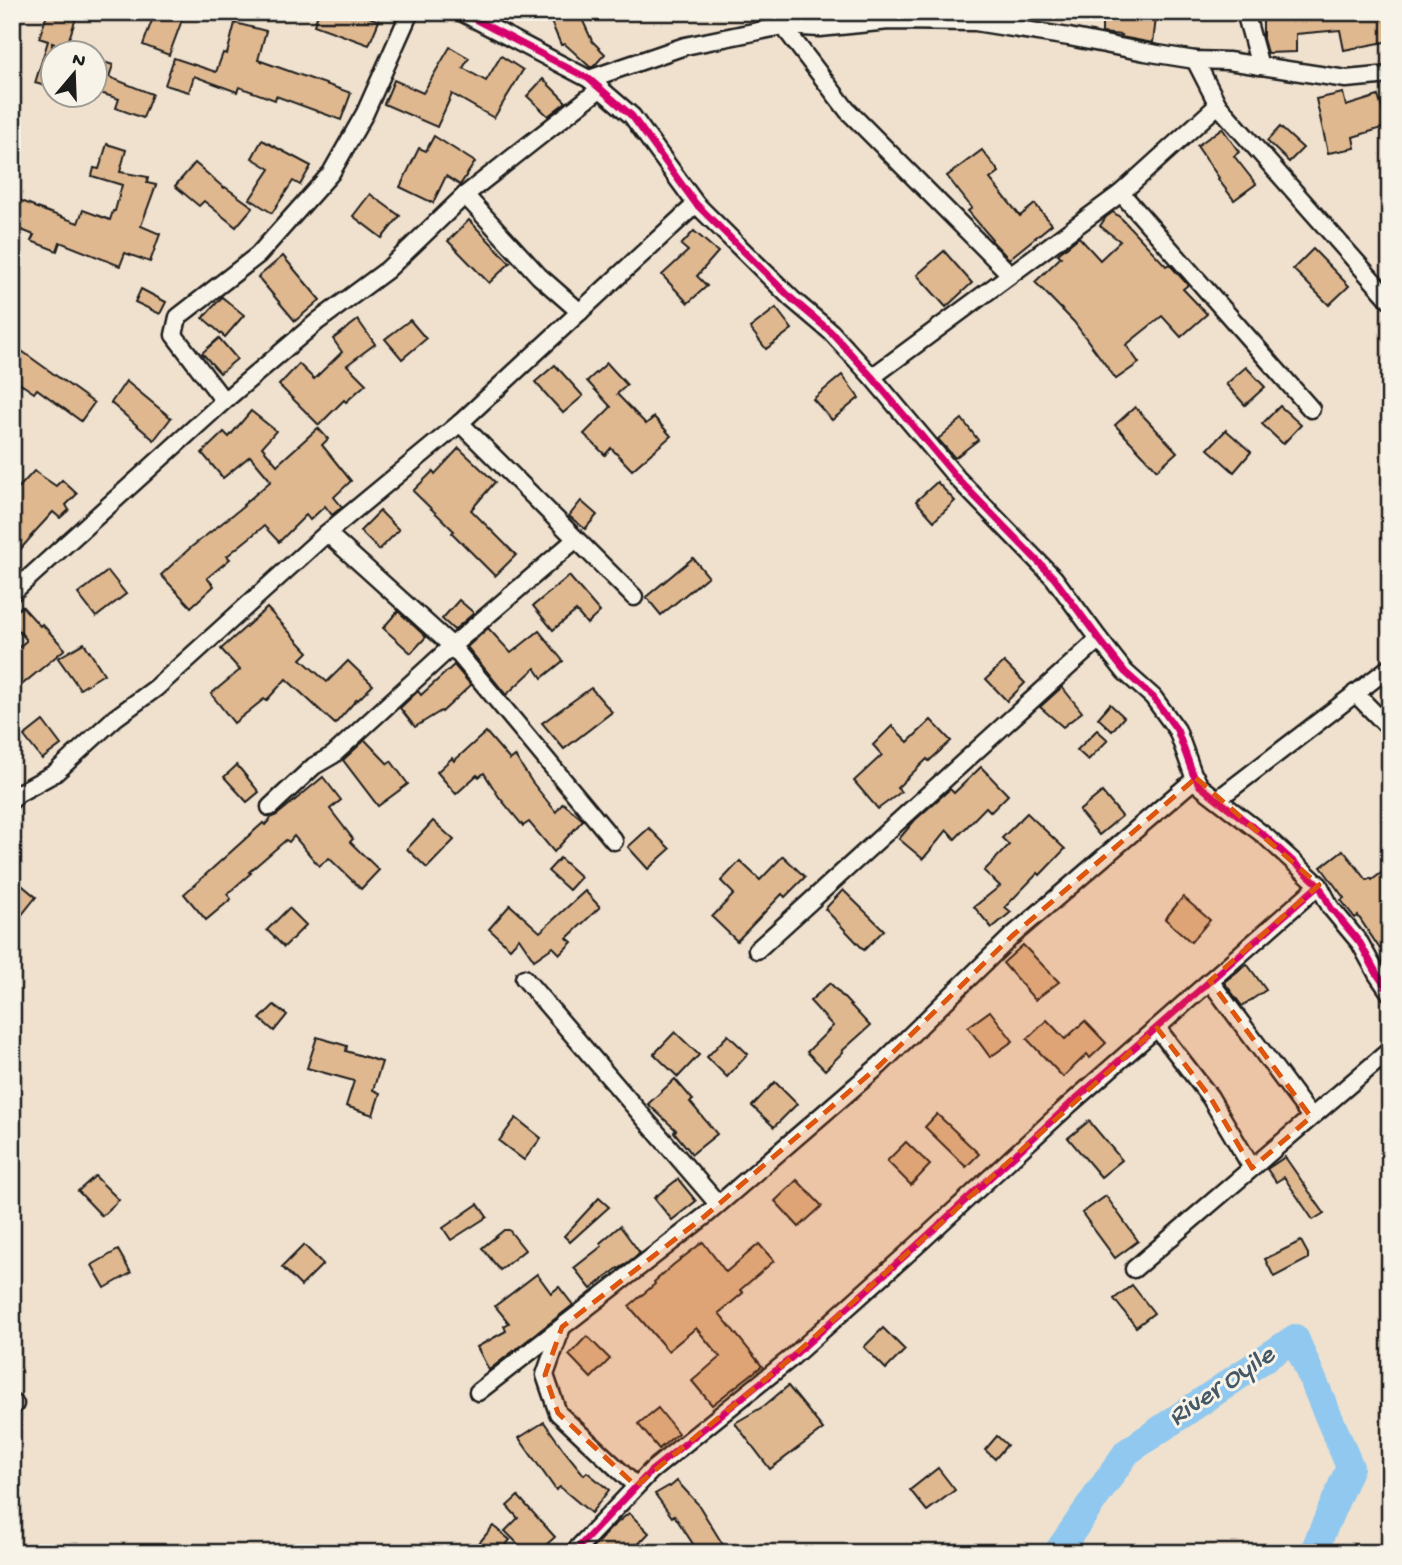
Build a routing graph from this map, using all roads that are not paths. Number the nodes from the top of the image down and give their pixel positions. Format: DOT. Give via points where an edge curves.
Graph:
graph roads {
  1 [pos="411,12"];
  2 [pos="461,12"];
  3 [pos="1245,12"];
  4 [pos="783,26"];
  5 [pos="1195,60"];
  6 [pos="1260,66"];
  7 [pos="1390,75"];
  8 [pos="595,83"];
  9 [pos="1218,105"];
  10 [pos="1121,193"];
  11 [pos="465,195"];
  12 [pos="696,204"];
  13 [pos="1010,274"];
  14 [pos="1390,300"];
  15 [pos="580,312"];
  16 [pos="872,377"];
  17 [pos="224,401"];
  18 [pos="1311,409"];
  19 [pos="460,423"];
  20 [pos="327,533"];
  21 [pos="575,540"];
  22 [pos="12,593"];
  23 [pos="634,597"];
  24 [pos="1099,639"];
  25 [pos="452,646"];
  26 [pos="1390,667"];
  27 [pos="1355,693"];
  28 [pos="1390,729"];
  29 [pos="1196,778"];
  30 [pos="1218,799"];
  31 [pos="12,800"];
  32 [pos="270,807"];
  33 [pos="614,841"];
  34 [pos="1319,885"];
  35 [pos="757,950"];
  36 [pos="1383,970"];
  37 [pos="524,978"];
  38 [pos="1210,981"];
  39 [pos="1390,993"];
  40 [pos="1157,1028"];
  41 [pos="1390,1050"];
  42 [pos="1311,1117"];
  43 [pos="1252,1168"];
  44 [pos="718,1204"];
  45 [pos="1134,1269"];
  46 [pos="562,1327"];
  47 [pos="478,1392"];
  48 [pos="636,1486"];
  49 [pos="573,1553"];
  1 -- 17 [label="street" via="365,113 331,173 258,255 178,317 174,335"];
  2 -- 8 [label="street"];
  3 -- 6 [label="street"];
  4 -- 5 [label="street" via="975,22"];
  4 -- 8 [label="street" via="685,46"];
  4 -- 13 [label="street" via="847,110"];
  5 -- 6 [label="street"];
  5 -- 9 [label="street"];
  6 -- 7 [label="street" via="1346,79"];
  8 -- 11 [label="street"];
  8 -- 12 [label="street" via="632,116"];
  9 -- 10 [label="street"];
  9 -- 14 [label="street"];
  10 -- 13 [label="street"];
  10 -- 18 [label="street"];
  11 -- 15 [label="street" via="539,276"];
  11 -- 17 [label="street" via="387,270"];
  12 -- 15 [label="street"];
  12 -- 16 [label="street"];
  13 -- 16 [label="street"];
  15 -- 19 [label="street"];
  16 -- 24 [label="street" via="957,478 1054,578"];
  17 -- 22 [label="street"];
  19 -- 20 [label="street"];
  19 -- 21 [label="street"];
  20 -- 25 [label="street"];
  20 -- 31 [label="street" via="156,688 55,773"];
  21 -- 23 [label="street"];
  21 -- 25 [label="street"];
  24 -- 29 [label="street" via="1177,730"];
  24 -- 35 [label="street"];
  25 -- 32 [label="street"];
  25 -- 33 [label="street"];
  26 -- 27 [label="street"];
  27 -- 28 [label="street"];
  27 -- 30 [label="street"];
  29 -- 30 [label="street"];
  29 -- 44 [label="street" via="1012,936 880,1065"];
  30 -- 34 [label="street"];
  34 -- 36 [label="street" via="1331,908"];
  34 -- 38 [label="street"];
  36 -- 39 [label="street"];
  37 -- 44 [label="street"];
  38 -- 40 [label="street"];
  38 -- 42 [label="street"];
  40 -- 43 [label="street" via="1210,1097"];
  40 -- 48 [label="street" via="790,1359"];
  41 -- 42 [label="street"];
  42 -- 43 [label="street"];
  43 -- 45 [label="street"];
  44 -- 46 [label="street"];
  46 -- 47 [label="street"];
  46 -- 48 [label="street" via="545,1376 558,1413"];
  48 -- 49 [label="street"];
}
